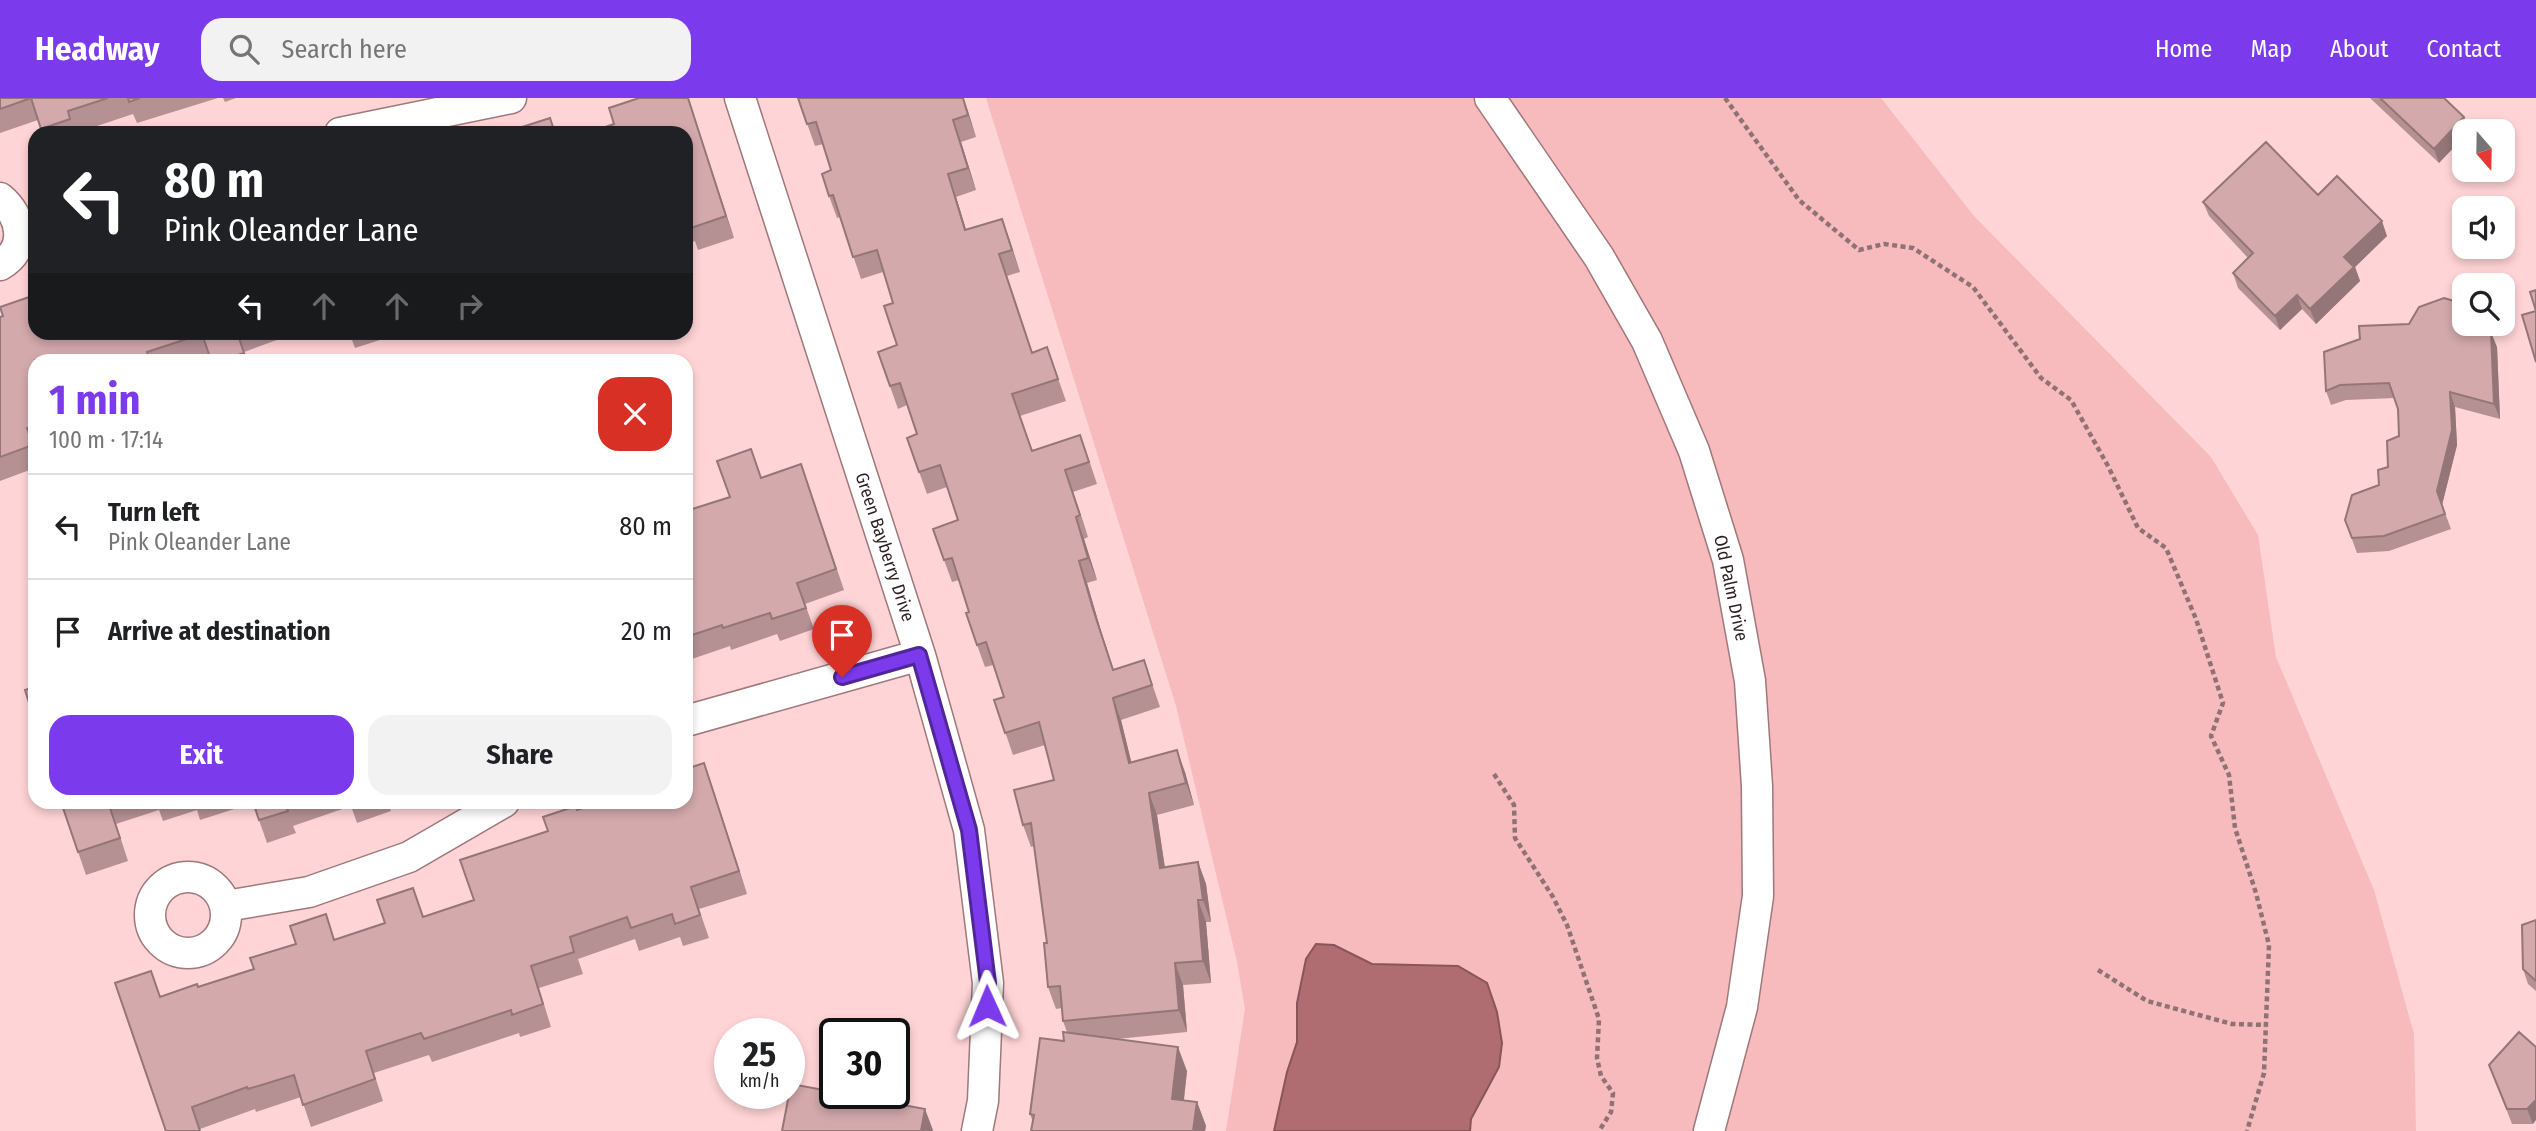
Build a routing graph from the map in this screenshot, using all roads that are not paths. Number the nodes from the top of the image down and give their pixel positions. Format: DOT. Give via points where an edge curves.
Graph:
graph roads {
  1 [pos="511,98"];
  2 [pos="740,98"];
  3 [pos="1490,98"];
  4 [pos="374,126"];
  5 [pos="18,212"];
  6 [pos="0,265"];
  7 [pos="919,655"];
  8 [pos="693,720"];
  9 [pos="492,809"];
  10 [pos="226,906"];
  11 [pos="977,1131"];
  12 [pos="1709,1131"];
  1 -- 4 [label="street"];
  2 -- 7 [label="street, Green Bayberry Drive"];
  3 -- 12 [label="street, Old Palm Drive" via="1599,257 1647,341 1694,451 1728,560 1750,681 1758,896 1742,1007"];
  5 -- 6 [label="street" via="15,251"];
  7 -- 8 [label="street"];
  7 -- 11 [label="street, Green Bayberry Drive" via="969,830 988,983 983,1101"];
  9 -- 10 [label="street" via="409,857 309,892"];
}
